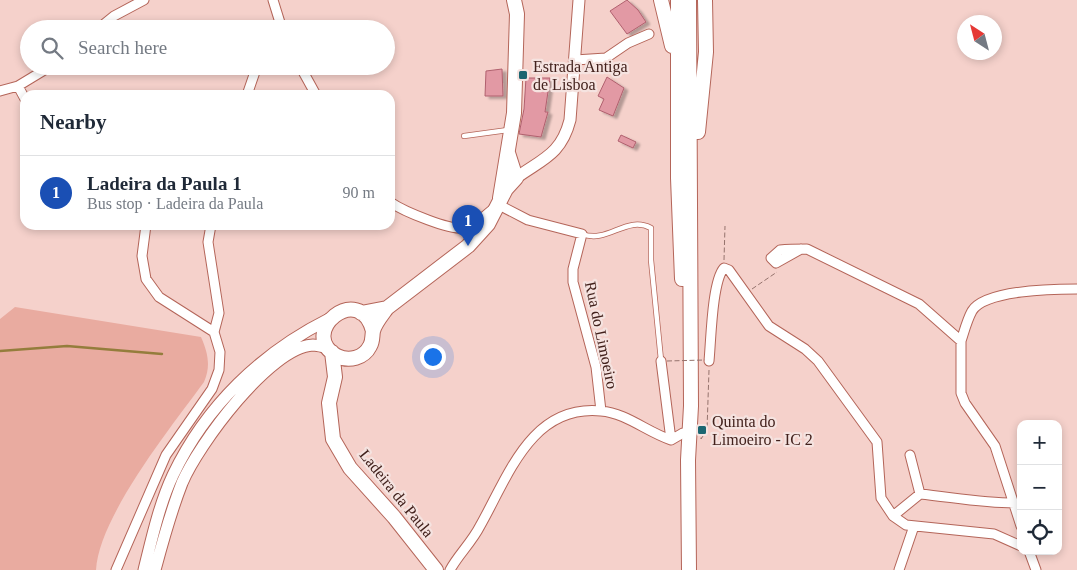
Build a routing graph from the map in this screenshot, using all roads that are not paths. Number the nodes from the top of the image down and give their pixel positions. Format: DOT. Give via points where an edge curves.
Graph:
graph roads {
  1 [pos="144,0"];
  2 [pos="273,0"];
  3 [pos="514,0"];
  4 [pos="579,0"];
  5 [pos="661,0"];
  6 [pos="678,0"];
  7 [pos="689,0"];
  8 [pos="705,0"];
  9 [pos="109,20"];
  10 [pos="279,20"];
  11 [pos="648,34"];
  12 [pos="575,60"];
  13 [pos="36,75"];
  14 [pos="253,75"];
  15 [pos="305,75"];
  16 [pos="18,86"];
  17 [pos="20,90"];
  18 [pos="249,90"];
  19 [pos="313,90"];
  20 [pos="0,91"];
  21 [pos="679,94"];
  22 [pos="512,130"];
  23 [pos="464,136"];
  24 [pos="509,155"];
  25 [pos="691,164"];
  26 [pos="531,168"];
  27 [pos="504,170"];
  28 [pos="516,178"];
  29 [pos="499,205"];
  30 [pos="395,206"];
  31 [pos="145,230"];
  32 [pos="210,230"];
  33 [pos="582,234"];
  34 [pos="776,263"];
  35 [pos="1077,289"];
  36 [pos="387,308"];
  37 [pos="361,313"];
  38 [pos="329,319"];
  39 [pos="373,331"];
  40 [pos="214,332"];
  41 [pos="961,341"];
  42 [pos="330,350"];
  43 [pos="354,358"];
  44 [pos="664,361"];
  45 [pos="707,361"];
  46 [pos="334,377"];
  47 [pos="601,411"];
  48 [pos="677,437"];
  49 [pos="910,455"];
  50 [pos="688,460"];
  51 [pos="920,494"];
  52 [pos="1014,503"];
  53 [pos="1017,513"];
  54 [pos="893,516"];
  55 [pos="914,526"];
  56 [pos="1017,544"];
  57 [pos="1029,555"];
  58 [pos="116,570"];
  59 [pos="144,570"];
  60 [pos="156,570"];
  61 [pos="436,570"];
  62 [pos="450,570"];
  63 [pos="689,570"];
  64 [pos="899,570"];
  65 [pos="1036,570"];
  1 -- 9 [label="street"];
  2 -- 10 [label="street"];
  3 -- 22 [label="main road" via="517,14"];
  4 -- 12 [label="street"];
  5 -- 21 [label="main road"];
  6 -- 21 [label="main road"];
  7 -- 25 [label="main road"];
  8 -- 25 [label="main road" via="706,52 698,131"];
  11 -- 12 [label="street" via="606,58"];
  12 -- 26 [label="street" via="566,134 559,148"];
  13 -- 16 [label="street"];
  14 -- 18 [label="street"];
  15 -- 19 [label="street"];
  16 -- 17 [label="street"];
  16 -- 20 [label="street"];
  21 -- 48 [label="main road"];
  22 -- 23 [label="lane"];
  22 -- 24 [label="main road"];
  24 -- 26 [label="street"];
  24 -- 27 [label="main road"];
  24 -- 28 [label="main road"];
  25 -- 50 [label="main road" via="691,423"];
  26 -- 28 [label="street"];
  27 -- 28 [label="street"];
  27 -- 29 [label="main road"];
  28 -- 29 [label="main road" via="506,189"];
  29 -- 30 [label="street" via="468,228 447,225"];
  29 -- 33 [label="street" via="528,220"];
  29 -- 36 [label="main road" via="488,224 468,246"];
  31 -- 40 [label="street" via="142,256 146,279 159,297"];
  32 -- 40 [label="street" via="208,242 219,313"];
  33 -- 44 [label="lane" via="592,238 631,225 642,224 650,228"];
  33 -- 47 [label="street, Rua do Limoeiro" via="573,282 596,367"];
  34 -- 41 [label="street" via="771,258 780,250 807,249 919,304"];
  35 -- 41 [label="street" via="1048,288 990,299 972,310"];
  36 -- 37 [label="main road"];
  36 -- 39 [label="main road"];
  37 -- 38 [label="main road" via="348,310"];
  37 -- 39 [label="main road" via="370,321"];
  38 -- 42 [label="main road" via="324,333"];
  38 -- 59 [label="street" via="268,357 213,411 173,476"];
  39 -- 43 [label="main road" via="371,345 361,356"];
  40 -- 58 [label="street" via="220,352 219,370 212,389 166,455"];
  41 -- 52 [label="street" via="961,393 991,438"];
  42 -- 43 [label="main road" via="338,357"];
  42 -- 46 [label="main road, Ladeira da Paula"];
  42 -- 60 [label="street" via="313,345 294,352 246,390 222,418 199,449 183,481 170,514"];
  43 -- 46 [label="main road"];
  44 -- 48 [label="street"];
  45 -- 54 [label="street" via="715,294 724,268 769,326 818,361 877,442 880,498"];
  46 -- 61 [label="main road, Ladeira da Paula" via="329,403 333,438 350,468"];
  47 -- 48 [label="street"];
  47 -- 62 [label="street" via="567,415 544,426 528,440 476,534"];
  48 -- 50 [label="main road"];
  49 -- 51 [label="street"];
  50 -- 63 [label="main road"];
  51 -- 52 [label="street" via="986,503"];
  51 -- 54 [label="street"];
  52 -- 53 [label="street"];
  54 -- 55 [label="street" via="906,525"];
  55 -- 56 [label="street" via="994,534"];
  55 -- 64 [label="street"];
  57 -- 65 [label="street"];
}
